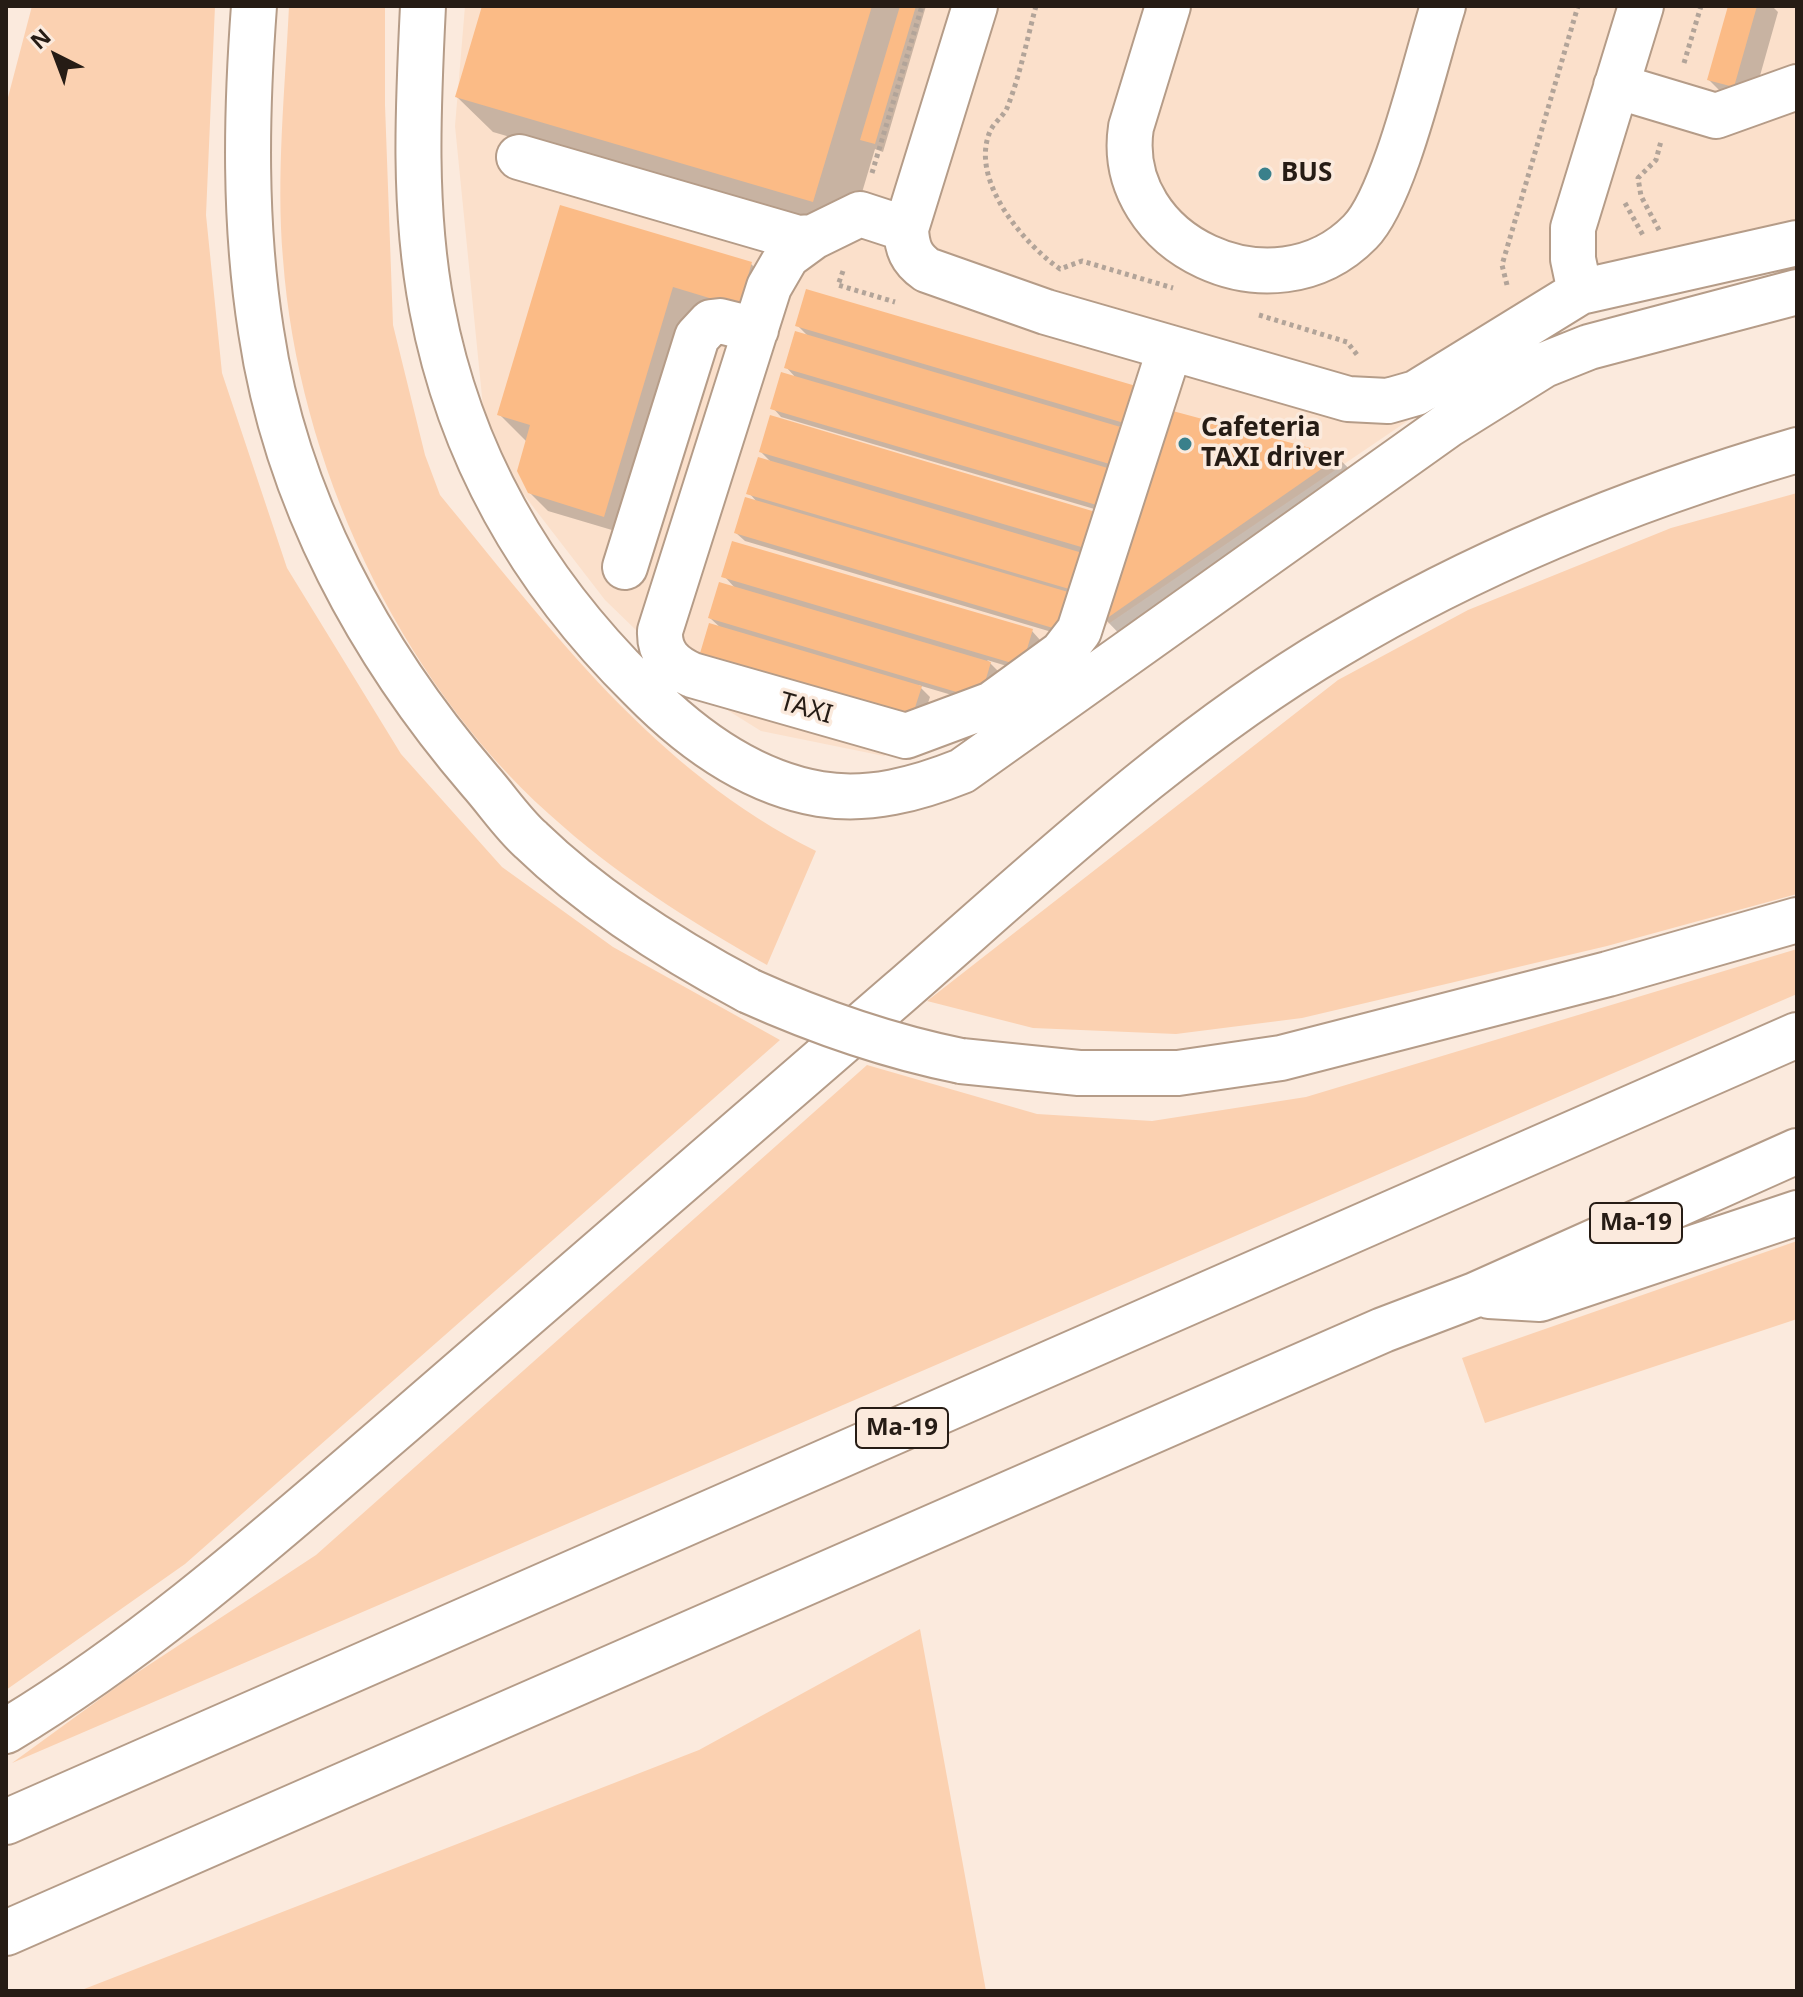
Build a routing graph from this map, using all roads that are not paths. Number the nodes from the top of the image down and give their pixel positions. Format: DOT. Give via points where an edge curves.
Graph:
graph roads {
  1 [pos="254,6"];
  2 [pos="423,6"];
  3 [pos="975,6"];
  4 [pos="1168,6"];
  5 [pos="1443,6"];
  6 [pos="1641,6"];
  7 [pos="1616,86"];
  8 [pos="1797,87"];
  9 [pos="519,157"];
  10 [pos="906,229"];
  11 [pos="813,237"];
  12 [pos="1797,243"];
  13 [pos="1580,292"];
  14 [pos="1797,292"];
  15 [pos="756,330"];
  16 [pos="1170,348"];
  17 [pos="1797,450"];
  18 [pos="625,567"];
  19 [pos="1797,920"];
  20 [pos="1797,1035"];
  21 [pos="1797,1151"];
  22 [pos="1797,1213"];
  23 [pos="1475,1295"];
  24 [pos="6,1731"];
  25 [pos="6,1822"];
  26 [pos="6,1933"];
  1 -- 19 [label="main road, bridge" via="247,144 251,247 261,333 283,427 312,514 359,614 405,685 530,840 595,894 697,964 749,991 867,1038 961,1061 1079,1073 1178,1073 1281,1058 1593,979"];
  2 -- 14 [label="main road" via="419,198 424,261 461,417 505,513 560,600 666,713 752,772 821,794 893,793 962,771 1448,425 1544,365 1589,347"];
  3 -- 10 [label="main road"];
  4 -- 5 [label="main road" via="1131,127 1128,147 1135,181 1164,223 1198,254 1252,271 1285,270 1321,258 1349,242 1375,214"];
  6 -- 7 [label="main road"];
  7 -- 8 [label="main road" via="1716,116"];
  7 -- 13 [label="main road" via="1573,228"];
  9 -- 11 [label="main road" via="798,238"];
  10 -- 11 [label="main road, TAXI" via="860,214"];
  10 -- 16 [label="main road" via="909,252 927,270"];
  11 -- 15 [label="main road, TAXI" via="775,271"];
  12 -- 13 [label="main road"];
  13 -- 16 [label="main road" via="1416,393 1388,401 1348,399"];
  15 -- 16 [label="main road, TAXI" via="660,631 662,651 692,675 906,736 992,704 1062,653 1079,631"];
  15 -- 18 [label="main road" via="711,322 697,337"];
  17 -- 24 [label="main road" via="1582,522 1412,603 1333,647 1245,706 1039,870 294,1515 127,1647"];
  20 -- 25 [label="main road, Ma-19"];
  21 -- 23 [label="main road, Ma-19"];
  22 -- 23 [label="main road" via="1540,1299"];
  23 -- 26 [label="main road, Ma-19" via="1383,1330"];
}
